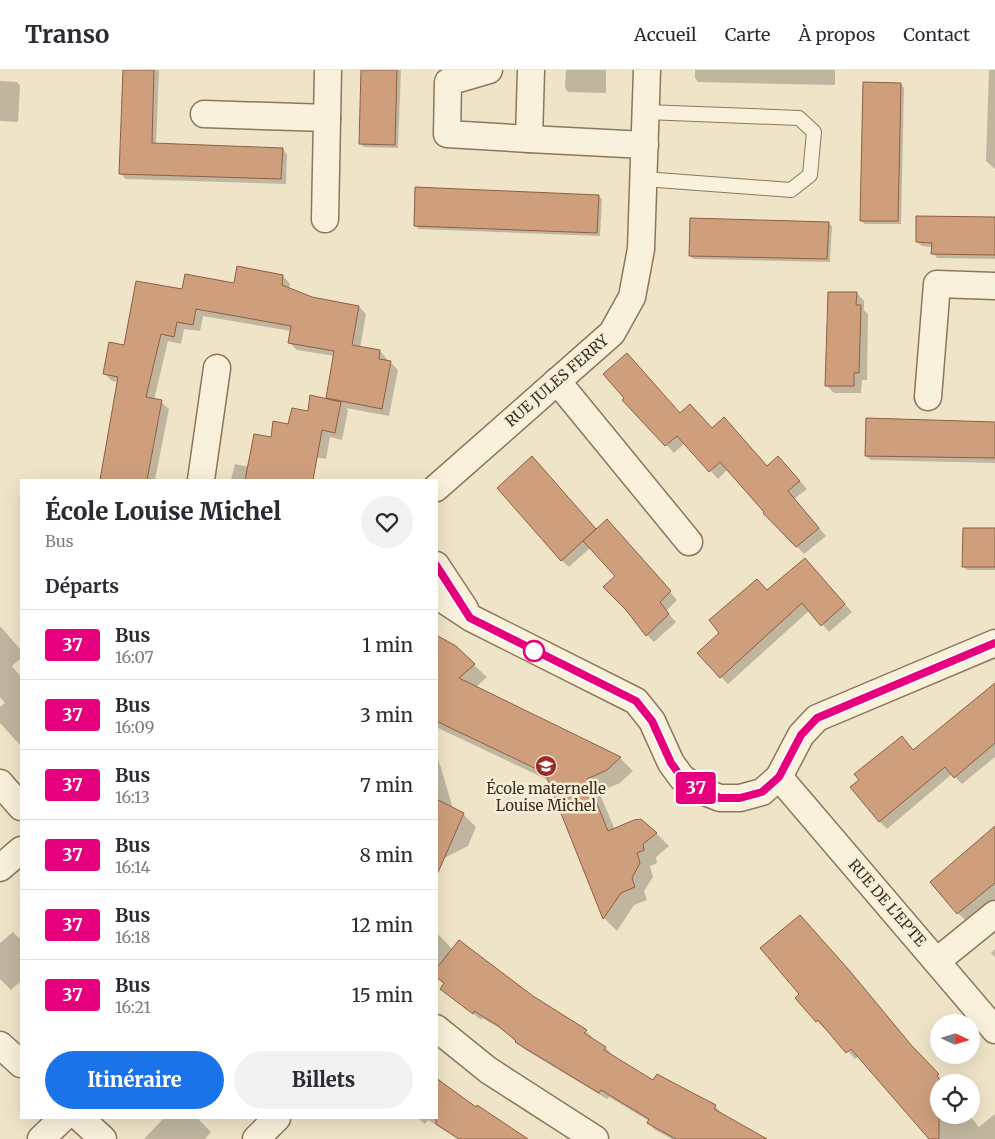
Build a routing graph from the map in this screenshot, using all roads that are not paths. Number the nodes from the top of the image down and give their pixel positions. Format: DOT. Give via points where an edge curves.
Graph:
graph roads {
  1 [pos="328,70"];
  2 [pos="489,70"];
  3 [pos="531,70"];
  4 [pos="647,70"];
  5 [pos="646,112"];
  6 [pos="204,114"];
  7 [pos="327,118"];
  8 [pos="528,139"];
  9 [pos="645,145"];
  10 [pos="644,179"];
  11 [pos="325,218"];
  12 [pos="995,286"];
  13 [pos="217,368"];
  14 [pos="556,381"];
  15 [pos="928,398"];
  16 [pos="201,479"];
  17 [pos="438,486"];
  18 [pos="689,542"];
  19 [pos="438,568"];
  20 [pos="438,596"];
  21 [pos="470,618"];
  22 [pos="995,643"];
  23 [pos="779,777"];
  24 [pos="0,783"];
  25 [pos="20,806"];
  26 [pos="20,851"];
  27 [pos="0,868"];
  28 [pos="995,914"];
  29 [pos="937,961"];
  30 [pos="438,1030"];
  31 [pos="995,1030"];
  32 [pos="20,1036"];
  33 [pos="0,1045"];
  34 [pos="20,1063"];
  35 [pos="62,1119"];
  36 [pos="81,1119"];
  37 [pos="276,1119"];
  38 [pos="40,1139"];
  39 [pos="103,1139"];
  40 [pos="256,1139"];
  41 [pos="595,1139"];
  1 -- 7 [label="street"];
  2 -- 8 [label="street" via="448,82 447,134"];
  3 -- 8 [label="street"];
  4 -- 5 [label="street, RUE JULES FERRY"];
  5 -- 9 [label="street, RUE JULES FERRY"];
  5 -- 10 [label="lane" via="799,118 814,132 810,175 791,190"];
  6 -- 7 [label="street"];
  7 -- 11 [label="street"];
  8 -- 9 [label="street"];
  9 -- 10 [label="street, RUE JULES FERRY"];
  10 -- 14 [label="street, RUE JULES FERRY" via="641,249 632,297 612,333"];
  12 -- 15 [label="street" via="937,284"];
  13 -- 16 [label="street"];
  14 -- 17 [label="street, RUE JULES FERRY"];
  14 -- 18 [label="street"];
  19 -- 21 [label="street"];
  20 -- 21 [label="street"];
  21 -- 23 [label="street" via="636,701 652,721 671,763 682,778 702,791 720,798 740,798 762,792"];
  22 -- 23 [label="street" via="817,718 801,735"];
  23 -- 29 [label="street, RUE DE L'EPTE"];
  24 -- 25 [label="street"];
  26 -- 27 [label="street"];
  28 -- 29 [label="street"];
  29 -- 31 [label="street, RUE DE L'EPTE"];
  30 -- 41 [label="street" via="488,1070"];
  32 -- 33 [label="street"];
  33 -- 34 [label="street"];
  35 -- 38 [label="street"];
  36 -- 39 [label="street"];
  37 -- 40 [label="street"];
}
